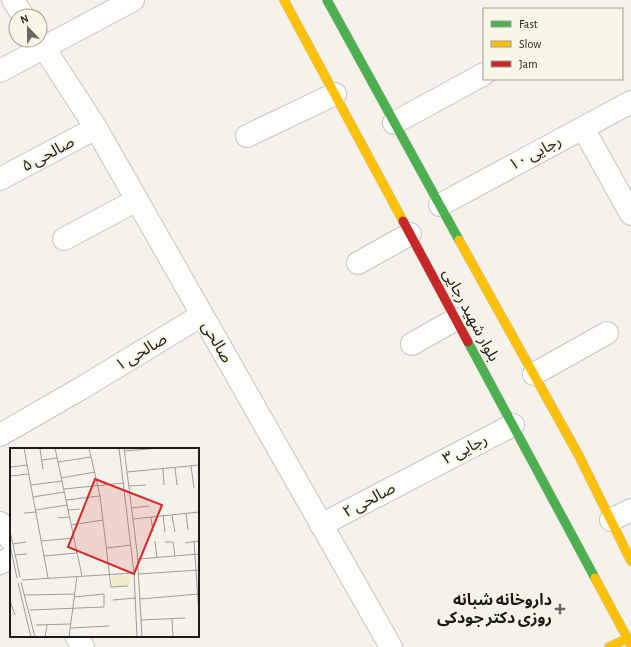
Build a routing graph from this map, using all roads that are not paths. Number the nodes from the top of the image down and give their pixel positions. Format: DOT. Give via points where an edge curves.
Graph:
graph roads {
  1 [pos="133,0"];
  2 [pos="284,0"];
  3 [pos="327,0"];
  4 [pos="48,41"];
  5 [pos="35,48"];
  6 [pos="44,48"];
  7 [pos="0,71"];
  8 [pos="483,75"];
  9 [pos="335,94"];
  10 [pos="631,102"];
  11 [pos="394,123"];
  12 [pos="96,128"];
  13 [pos="583,128"];
  14 [pos="247,136"];
  15 [pos="0,179"];
  16 [pos="137,200"];
  17 [pos="440,204"];
  18 [pos="631,214"];
  19 [pos="410,234"];
  20 [pos="64,239"];
  21 [pos="358,263"];
  22 [pos="202,315"];
  23 [pos="456,319"];
  24 [pos="607,333"];
  25 [pos="412,344"];
  26 [pos="534,374"];
  27 [pos="513,425"];
  28 [pos="0,435"];
  29 [pos="416,474"];
  30 [pos="631,510"];
  31 [pos="611,520"];
  32 [pos="0,524"];
  33 [pos="321,525"];
  34 [pos="10,539"];
  35 [pos="10,558"];
  36 [pos="631,561"];
  37 [pos="0,563"];
  38 [pos="77,637"];
  39 [pos="629,641"];
  40 [pos="83,647"];
  41 [pos="391,647"];
  42 [pos="609,647"];
  1 -- 4 [label="street"];
  2 -- 9 [label="main road, بلوار شهید رجایی"];
  3 -- 11 [label="main road, بلوار شهید رجایی"];
  5 -- 7 [label="street"];
  6 -- 12 [label="street, صالحی"];
  8 -- 11 [label="street"];
  9 -- 14 [label="street"];
  9 -- 19 [label="main road, بلوار شهید رجایی"];
  10 -- 13 [label="street, رجایی ۱۰"];
  11 -- 17 [label="main road, بلوار شهید رجایی"];
  12 -- 15 [label="street, صالحی ۵"];
  12 -- 16 [label="street, صالحی"];
  13 -- 17 [label="street, رجایی ۱۰"];
  13 -- 18 [label="street"];
  16 -- 20 [label="street"];
  16 -- 22 [label="street, صالحی"];
  17 -- 26 [label="main road, بلوار شهید رجایی"];
  19 -- 21 [label="street"];
  19 -- 23 [label="main road, بلوار شهید رجایی"];
  22 -- 28 [label="street, صالحی ۱"];
  22 -- 33 [label="street, صالحی"];
  23 -- 25 [label="street"];
  23 -- 27 [label="main road, بلوار شهید رجایی"];
  24 -- 26 [label="street"];
  26 -- 31 [label="main road, بلوار شهید رجایی"];
  27 -- 29 [label="street, رجایی ۳"];
  27 -- 39 [label="main road, بلوار شهید رجایی"];
  29 -- 33 [label="street, صالحی ۲"];
  30 -- 31 [label="street"];
  31 -- 36 [label="main road, بلوار شهید رجایی"];
  32 -- 34 [label="street"];
  33 -- 41 [label="street, صالحی"];
  35 -- 37 [label="street"];
  38 -- 40 [label="street"];
  39 -- 42 [label="main road"];
}
